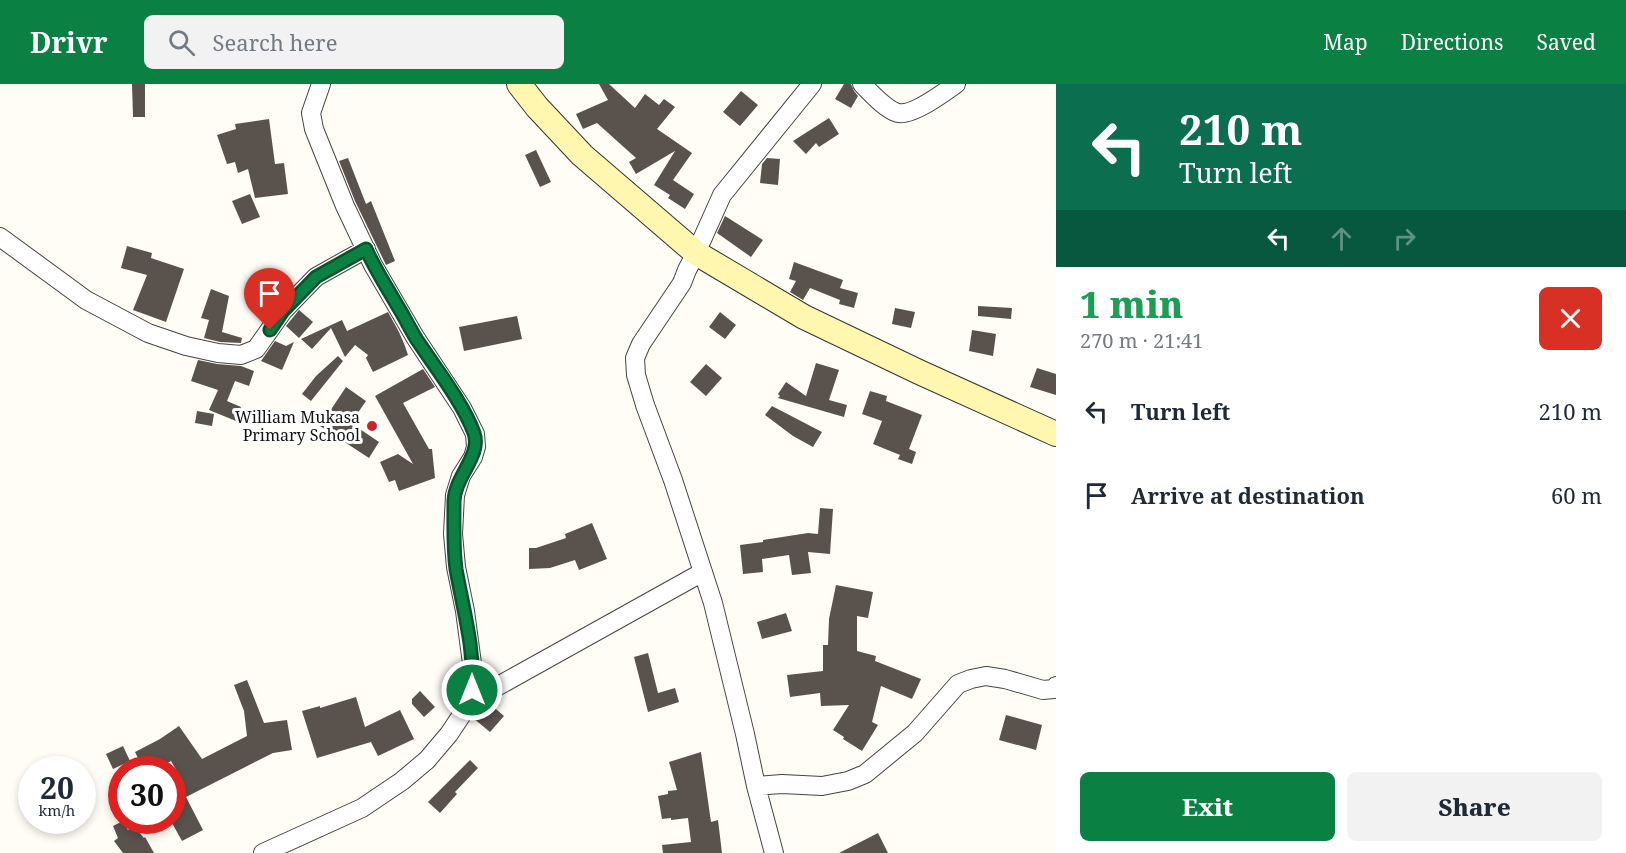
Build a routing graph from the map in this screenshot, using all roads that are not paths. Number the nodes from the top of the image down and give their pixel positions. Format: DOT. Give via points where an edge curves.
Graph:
graph roads {
  1 [pos="321,84"];
  2 [pos="519,84"];
  3 [pos="812,84"];
  4 [pos="862,84"];
  5 [pos="956,84"];
  6 [pos="0,237"];
  7 [pos="366,249"];
  8 [pos="696,253"];
  9 [pos="1056,434"];
  10 [pos="703,572"];
  11 [pos="1056,686"];
  12 [pos="469,704"];
  13 [pos="756,786"];
  14 [pos="263,853"];
  15 [pos="774,853"];
  1 -- 7 [label="street" via="311,113 314,129"];
  2 -- 8 [label="main road" via="582,155"];
  3 -- 8 [label="street" via="722,195"];
  4 -- 5 [label="street" via="898,113 935,99"];
  6 -- 7 [label="street" via="86,300 148,333 186,346 241,355 256,349 283,311 316,277"];
  7 -- 12 [label="street" via="475,434 476,447 455,495 453,534 473,671"];
  8 -- 9 [label="main road" via="804,318"];
  8 -- 10 [label="street" via="682,284 640,344 635,367"];
  10 -- 12 [label="street"];
  10 -- 13 [label="street"];
  11 -- 13 [label="street" via="1043,690 986,676 971,679 958,684 915,733 865,774 822,786"];
  12 -- 14 [label="street" via="427,760 402,781 362,808"];
  13 -- 15 [label="street"];
}
